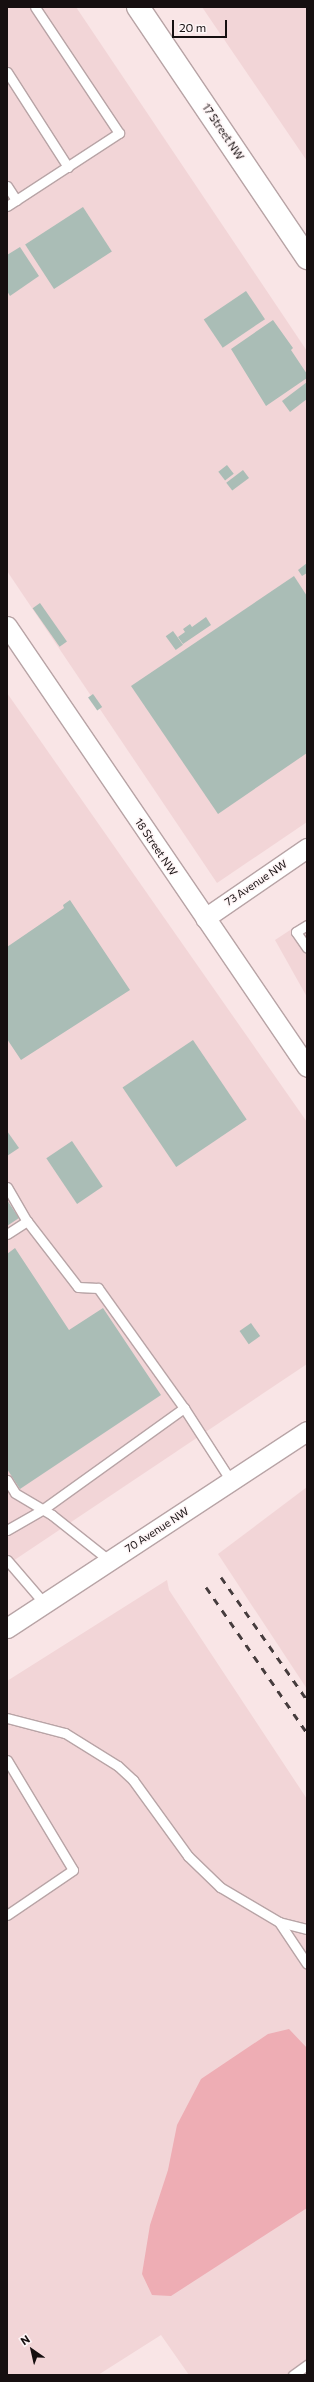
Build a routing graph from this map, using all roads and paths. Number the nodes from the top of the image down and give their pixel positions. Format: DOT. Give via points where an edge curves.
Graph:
graph roads {
  1 [pos="35,7"];
  2 [pos="138,7"];
  3 [pos="7,72"];
  4 [pos="68,167"];
  5 [pos="7,186"];
  6 [pos="16,200"];
  7 [pos="7,206"];
  8 [pos="307,258"];
  9 [pos="7,626"];
  10 [pos="307,848"];
  11 [pos="205,918"];
  12 [pos="307,925"];
  13 [pos="307,948"];
  14 [pos="307,1067"];
  15 [pos="7,1187"];
  16 [pos="27,1221"];
  17 [pos="7,1234"];
  18 [pos="184,1408"];
  19 [pos="307,1431"];
  20 [pos="7,1480"];
  21 [pos="231,1481"];
  22 [pos="42,1510"];
  23 [pos="7,1530"];
  24 [pos="7,1560"];
  25 [pos="110,1561"];
  26 [pos="44,1603"];
  27 [pos="7,1628"];
  28 [pos="7,1718"];
  29 [pos="7,1760"];
  30 [pos="7,1915"];
  31 [pos="279,1922"];
  32 [pos="307,1929"];
  33 [pos="307,1964"];
  34 [pos="307,2365"];
  35 [pos="293,2375"];
  1 -- 4 [label="lane" via="119,133"];
  2 -- 8 [label="main road, 17 Street NW"];
  3 -- 4 [label="lane"];
  4 -- 6 [label="lane"];
  5 -- 6 [label="lane"];
  6 -- 7 [label="lane"];
  9 -- 11 [label="street, 18 Street NW"];
  10 -- 11 [label="street, 73 Avenue NW"];
  11 -- 14 [label="street, 18 Street NW"];
  12 -- 13 [label="lane" via="296,932"];
  15 -- 16 [label="lane"];
  16 -- 17 [label="lane"];
  16 -- 18 [label="lane" via="78,1287 98,1288"];
  18 -- 21 [label="lane"];
  18 -- 22 [label="lane"];
  19 -- 21 [label="street, 70 Avenue NW"];
  20 -- 22 [label="lane" via="15,1493"];
  21 -- 25 [label="street, 70 Avenue NW"];
  22 -- 23 [label="lane"];
  22 -- 25 [label="lane"];
  24 -- 26 [label="lane"];
  25 -- 26 [label="street, 70 Avenue NW"];
  26 -- 27 [label="street, 70 Avenue NW"];
  28 -- 31 [label="lane" via="65,1733 118,1766 133,1780 196,1865 220,1887"];
  29 -- 30 [label="lane" via="73,1870"];
  31 -- 32 [label="lane"];
  31 -- 33 [label="lane"];
  34 -- 35 [label="lane"];
}
